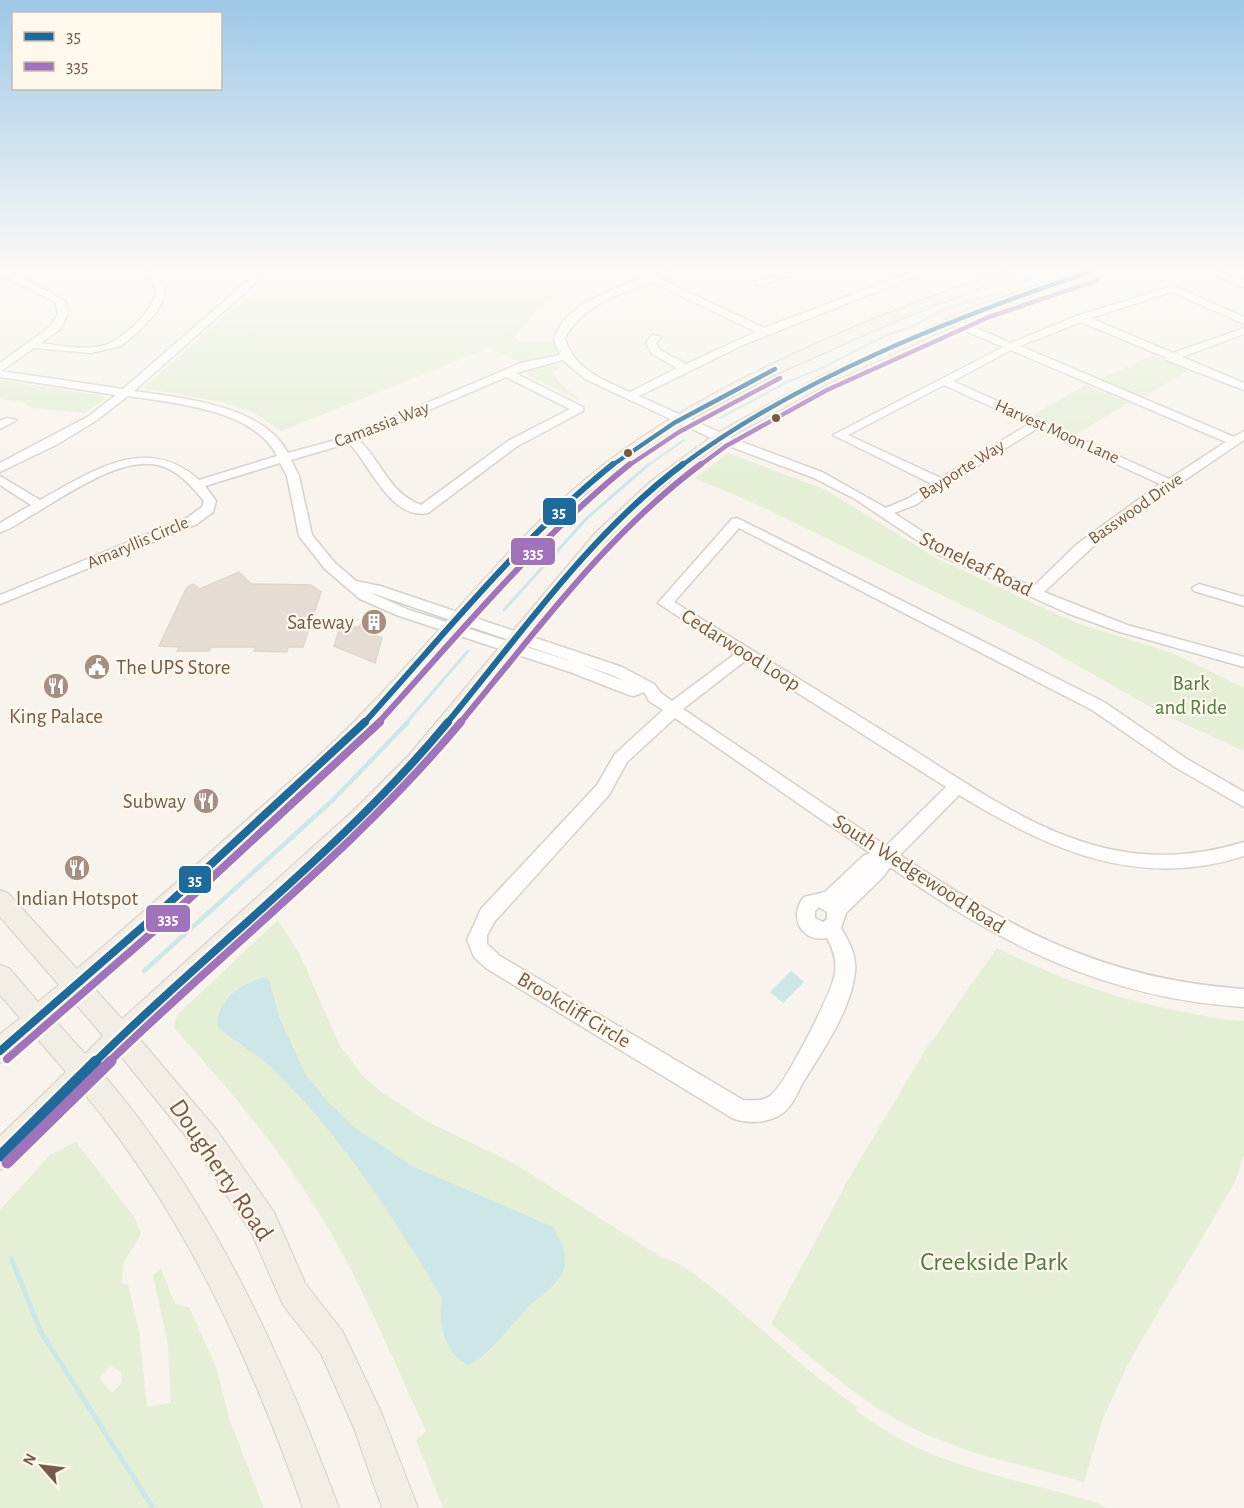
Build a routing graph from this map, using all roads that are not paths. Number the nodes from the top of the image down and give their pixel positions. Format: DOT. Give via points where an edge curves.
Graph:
graph roads {
  1 [pos="38,340"];
  2 [pos="122,340"];
  3 [pos="185,340"];
  4 [pos="562,340"];
  5 [pos="653,340"];
  6 [pos="748,340"];
  7 [pos="839,340"];
  8 [pos="909,340"];
  9 [pos="995,340"];
  10 [pos="1026,340"];
  11 [pos="1131,340"];
  12 [pos="1218,340"];
  13 [pos="32,345"];
  14 [pos="1010,347"];
  15 [pos="565,357"];
  16 [pos="1170,358"];
  17 [pos="684,367"];
  18 [pos="0,368"];
  19 [pos="507,373"];
  20 [pos="0,374"];
  21 [pos="944,381"];
  22 [pos="1244,387"];
  23 [pos="125,393"];
  24 [pos="631,396"];
  25 [pos="680,418"];
  26 [pos="1039,423"];
  27 [pos="720,437"];
  28 [pos="1239,438"];
  29 [pos="351,439"];
  30 [pos="285,457"];
  31 [pos="0,468"];
  32 [pos="0,480"];
  33 [pos="941,483"];
  34 [pos="1170,484"];
  35 [pos="196,485"];
  36 [pos="40,505"];
  37 [pos="884,513"];
  38 [pos="0,528"];
  39 [pos="1199,588"];
  40 [pos="1035,593"];
  41 [pos="0,599"];
  42 [pos="1244,602"];
  43 [pos="458,623"];
  44 [pos="514,642"];
  45 [pos="746,653"];
  46 [pos="1244,662"];
  47 [pos="674,710"];
  48 [pos="958,786"];
  49 [pos="1244,800"];
  50 [pos="1244,849"];
  51 [pos="887,856"];
  52 [pos="0,900"];
  53 [pos="0,976"];
  54 [pos="77,985"];
  55 [pos="1244,998"];
  56 [pos="36,1018"];
  57 [pos="121,1036"];
  58 [pos="0,1051"];
  59 [pos="84,1072"];
  60 [pos="0,1156"];
  61 [pos="321,1508"];
  62 [pos="400,1508"];
  1 -- 13 [label="street"];
  2 -- 13 [label="street" via="98,349"];
  3 -- 23 [label="street"];
  4 -- 15 [label="street"];
  5 -- 17 [label="street" via="656,352"];
  6 -- 17 [label="street"];
  7 -- 25 [label="main road"];
  8 -- 27 [label="main road" via="822,381"];
  9 -- 14 [label="street"];
  10 -- 14 [label="street"];
  11 -- 16 [label="street"];
  12 -- 16 [label="street"];
  13 -- 18 [label="street"];
  14 -- 21 [label="street"];
  14 -- 28 [label="street"];
  15 -- 19 [label="street, Camassia Way"];
  15 -- 24 [label="street, Stoneleaf Road" via="589,377"];
  16 -- 22 [label="street"];
  17 -- 24 [label="street"];
  19 -- 29 [label="street, Camassia Way"];
  19 -- 29 [label="street" via="579,410 512,444 423,510 399,500 366,453"];
  20 -- 23 [label="street, South Wedgewood Road"];
  21 -- 26 [label="street, Harvest Moon Lane"];
  21 -- 33 [label="street" via="839,435"];
  23 -- 30 [label="street, South Wedgewood Road" via="227,412 268,434"];
  23 -- 31 [label="street" via="93,418"];
  24 -- 25 [label="street, Stoneleaf Road"];
  25 -- 27 [label="street, Stoneleaf Road"];
  25 -- 43 [label="main road" via="581,491 519,551"];
  26 -- 33 [label="street, Bayporte Way"];
  26 -- 34 [label="street, Harvest Moon Lane"];
  27 -- 37 [label="street, Stoneleaf Road" via="818,475"];
  27 -- 44 [label="main road" via="622,515"];
  28 -- 34 [label="street, Basswood Drive"];
  29 -- 30 [label="street, Camassia Way"];
  30 -- 35 [label="street, Camassia Way"];
  30 -- 43 [label="street, South Wedgewood Road" via="306,536 330,566 377,602"];
  32 -- 36 [label="street"];
  33 -- 37 [label="street, Bayporte Way"];
  34 -- 40 [label="street, Basswood Drive" via="1091,540"];
  35 -- 36 [label="street, Amaryllis Circle" via="167,465 129,460 108,467"];
  35 -- 41 [label="street, Amaryllis Circle" via="210,501 200,516"];
  36 -- 38 [label="street, Amaryllis Circle"];
  37 -- 40 [label="street, Stoneleaf Road" via="944,552"];
  39 -- 42 [label="street"];
  40 -- 46 [label="street, Stoneleaf Road" via="1122,628"];
  43 -- 44 [label="street, South Wedgewood Road"];
  43 -- 54 [label="main road" via="328,759"];
  44 -- 47 [label="street, South Wedgewood Road" via="641,695 656,697"];
  44 -- 57 [label="main road" via="415,762 364,814"];
  45 -- 47 [label="street"];
  45 -- 48 [label="street, Cedarwood Loop"];
  45 -- 49 [label="street, Cedarwood Loop" via="665,603 737,522 1098,706"];
  47 -- 51 [label="street, South Wedgewood Road"];
  47 -- 51 [label="street, Brookcliff Circle" via="621,758 603,790 488,915 478,930 476,945 481,953 740,1111 763,1111 780,1101 840,995 846,957 831,913 881,868"];
  48 -- 50 [label="street, Cedarwood Loop" via="1055,840 1099,854 1183,863"];
  48 -- 51 [label="street"];
  51 -- 55 [label="street, South Wedgewood Road" via="958,904 1043,950 1148,986"];
  52 -- 54 [label="main road, Dougherty Road"];
  53 -- 56 [label="main road"];
  54 -- 56 [label="main road"];
  54 -- 57 [label="main road, Dougherty Road"];
  56 -- 58 [label="main road"];
  56 -- 59 [label="main road"];
  57 -- 59 [label="main road"];
  57 -- 62 [label="main road, Dougherty Road" via="206,1140 263,1222 294,1294 332,1343 369,1424"];
  59 -- 60 [label="main road"];
  59 -- 61 [label="main road" via="153,1161 209,1248 268,1367"];
}
